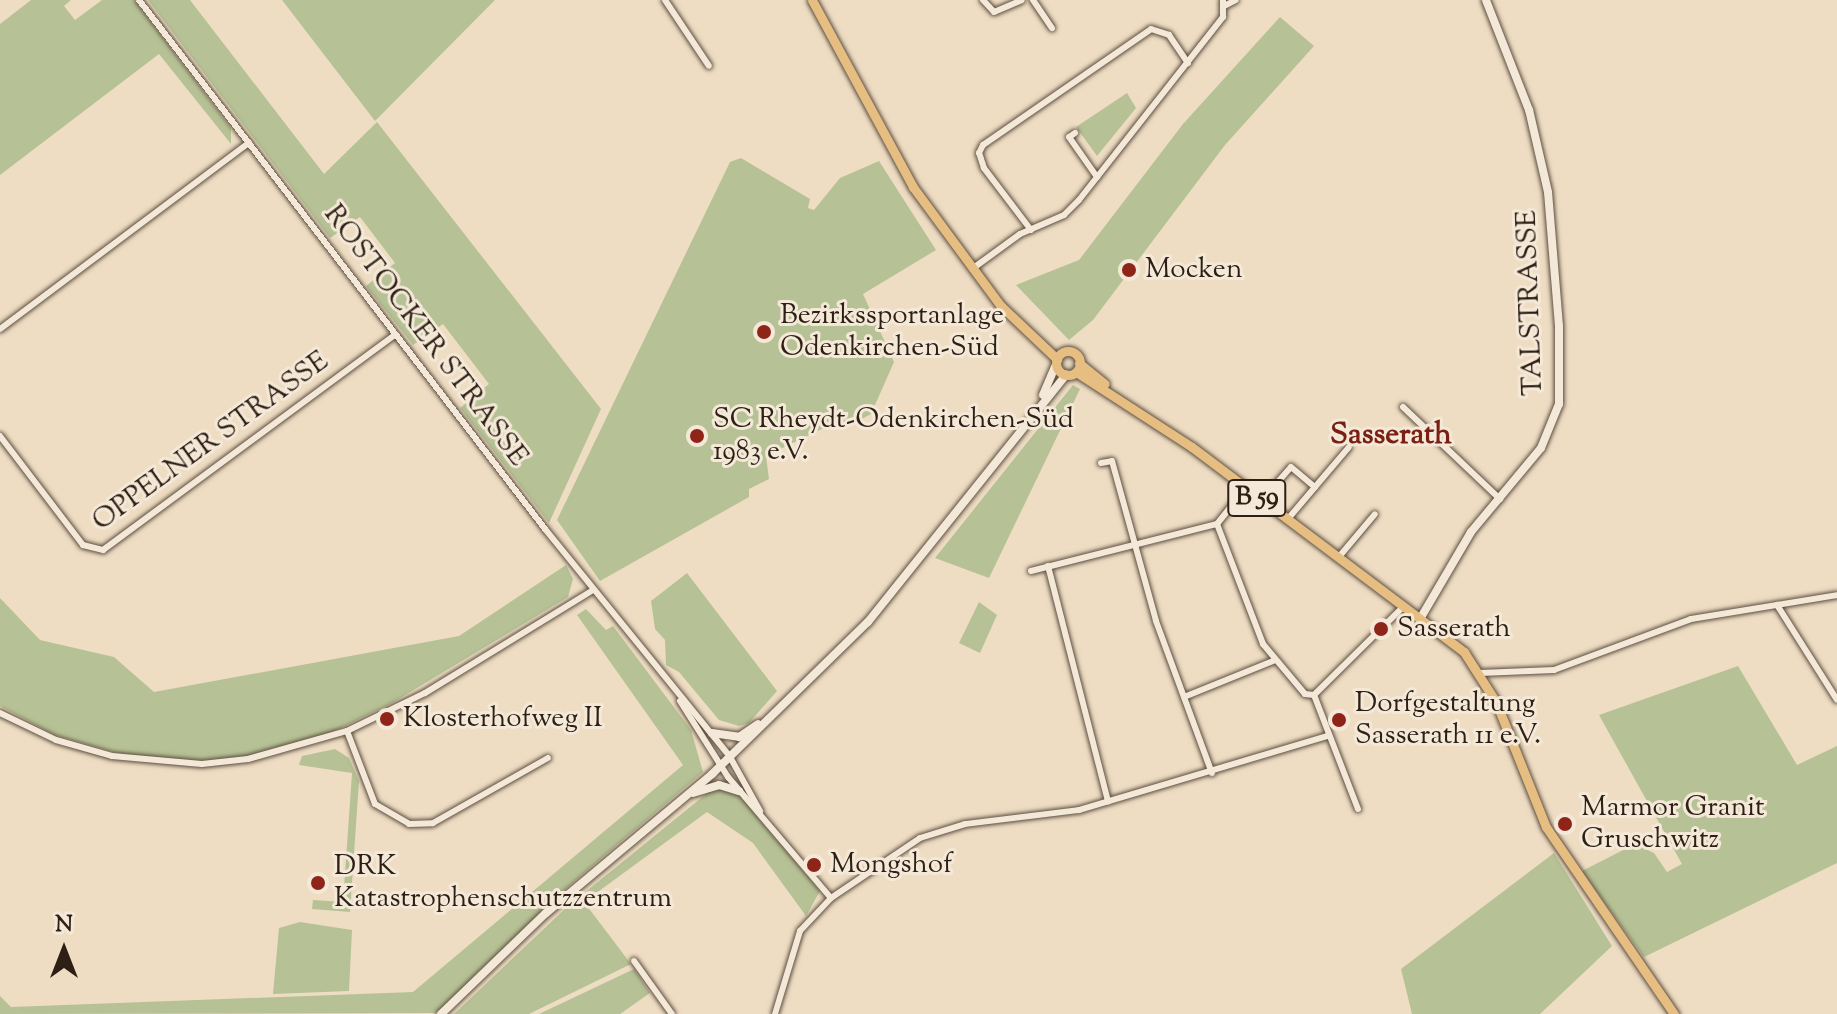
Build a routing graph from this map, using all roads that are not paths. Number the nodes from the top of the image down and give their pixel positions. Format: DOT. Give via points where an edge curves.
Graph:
graph roads {
  1 [pos="139,0"];
  2 [pos="665,0"];
  3 [pos="812,0"];
  4 [pos="983,0"];
  5 [pos="1022,0"];
  6 [pos="1033,0"];
  7 [pos="1236,0"];
  8 [pos="1486,0"];
  9 [pos="1224,3"];
  10 [pos="1052,28"];
  11 [pos="1188,63"];
  12 [pos="709,66"];
  13 [pos="1075,133"];
  14 [pos="249,143"];
  15 [pos="1097,177"];
  16 [pos="1031,230"];
  17 [pos="972,269"];
  18 [pos="0,329"];
  19 [pos="395,335"];
  20 [pos="1059,359"];
  21 [pos="1074,370"];
  22 [pos="1039,403"];
  23 [pos="1403,407"];
  24 [pos="0,436"];
  25 [pos="1349,447"];
  26 [pos="1101,463"];
  27 [pos="1315,487"];
  28 [pos="1245,489"];
  29 [pos="1500,499"];
  30 [pos="1261,501"];
  31 [pos="1375,514"];
  32 [pos="1287,520"];
  33 [pos="1217,524"];
  34 [pos="1133,544"];
  35 [pos="1338,558"];
  36 [pos="1048,566"];
  37 [pos="1031,571"];
  38 [pos="593,590"];
  39 [pos="1837,595"];
  40 [pos="1777,605"];
  41 [pos="1403,607"];
  42 [pos="1420,619"];
  43 [pos="1273,661"];
  44 [pos="1480,673"];
  45 [pos="796,694"];
  46 [pos="1314,695"];
  47 [pos="678,696"];
  48 [pos="1184,697"];
  49 [pos="1837,700"];
  50 [pos="0,713"];
  51 [pos="347,731"];
  52 [pos="712,733"];
  53 [pos="1328,736"];
  54 [pos="730,757"];
  55 [pos="548,758"];
  56 [pos="720,767"];
  57 [pos="1212,773"];
  58 [pos="739,791"];
  59 [pos="689,794"];
  60 [pos="1108,801"];
  61 [pos="1358,809"];
  62 [pos="760,811"];
  63 [pos="831,898"];
  64 [pos="634,961"];
  65 [pos="441,1014"];
  66 [pos="672,1014"];
  67 [pos="775,1014"];
  68 [pos="1674,1014"];
  1 -- 14 [label="street, ROSTOCKER STRASSE"];
  2 -- 12 [label="street"];
  3 -- 17 [label="main road, B 59" via="913,187"];
  4 -- 5 [label="street" via="994,12"];
  6 -- 10 [label="street"];
  7 -- 9 [label="street"];
  8 -- 29 [label="main road, TALSTRASSE" via="1540,151 1555,240 1561,369 1559,404 1548,436"];
  9 -- 11 [label="street" via="1223,17"];
  11 -- 15 [label="street"];
  11 -- 16 [label="street" via="1169,35 1151,29 983,145 979,153 984,168"];
  13 -- 15 [label="street" via="1069,137"];
  14 -- 18 [label="street"];
  14 -- 19 [label="street, ROSTOCKER STRASSE"];
  15 -- 16 [label="street" via="1064,215"];
  16 -- 17 [label="street"];
  17 -- 20 [label="main road, B 59" via="1014,321"];
  19 -- 24 [label="street, OPPELNER STRASSE" via="103,550 83,545"];
  19 -- 38 [label="street, ROSTOCKER STRASSE"];
  20 -- 21 [label="main road, B 59"];
  20 -- 21 [label="main road, B 59"];
  20 -- 22 [label="main road"];
  21 -- 22 [label="main road"];
  21 -- 28 [label="main road, B 59" via="1110,390"];
  22 -- 45 [label="main road" via="868,622"];
  23 -- 29 [label="street"];
  25 -- 27 [label="street"];
  26 -- 34 [label="street" via="1112,461"];
  27 -- 30 [label="street" via="1291,467"];
  27 -- 32 [label="street"];
  28 -- 30 [label="main road, B 59"];
  28 -- 33 [label="street"];
  29 -- 42 [label="main road, TALSTRASSE" via="1464,543"];
  30 -- 32 [label="main road, B 59"];
  31 -- 35 [label="street"];
  32 -- 35 [label="main road, B 59"];
  33 -- 34 [label="street"];
  33 -- 43 [label="street"];
  34 -- 36 [label="street"];
  34 -- 48 [label="street"];
  35 -- 41 [label="main road, B 59"];
  36 -- 37 [label="street"];
  36 -- 60 [label="street"];
  38 -- 47 [label="street, ROSTOCKER STRASSE"];
  38 -- 51 [label="street" via="425,693"];
  39 -- 40 [label="street"];
  40 -- 44 [label="street" via="1691,619 1554,670"];
  40 -- 49 [label="street"];
  41 -- 42 [label="main road, B 59"];
  41 -- 46 [label="street"];
  42 -- 44 [label="main road, B 59" via="1464,652"];
  43 -- 46 [label="street" via="1305,694"];
  43 -- 48 [label="street"];
  44 -- 68 [label="main road, B 59" via="1546,827"];
  45 -- 52 [label="main road" via="739,737"];
  45 -- 54 [label="main road"];
  46 -- 53 [label="street"];
  47 -- 52 [label="street, ROSTOCKER STRASSE"];
  47 -- 56 [label="street, ROSTOCKER STRASSE"];
  48 -- 57 [label="street"];
  50 -- 51 [label="street" via="79,748 158,762 248,759"];
  51 -- 55 [label="street" via="375,804 409,824 433,823"];
  52 -- 54 [label="street, ROSTOCKER STRASSE"];
  53 -- 57 [label="street"];
  53 -- 61 [label="street"];
  54 -- 56 [label="main road"];
  54 -- 62 [label="street, ROSTOCKER STRASSE"];
  56 -- 58 [label="street, ROSTOCKER STRASSE"];
  56 -- 59 [label="main road"];
  57 -- 60 [label="street"];
  58 -- 59 [label="main road" via="719,785"];
  58 -- 62 [label="street, ROSTOCKER STRASSE"];
  59 -- 65 [label="main road" via="546,913"];
  60 -- 63 [label="street" via="1055,815 941,828"];
  62 -- 63 [label="street"];
  63 -- 67 [label="street" via="800,931"];
  64 -- 66 [label="street"];
}
